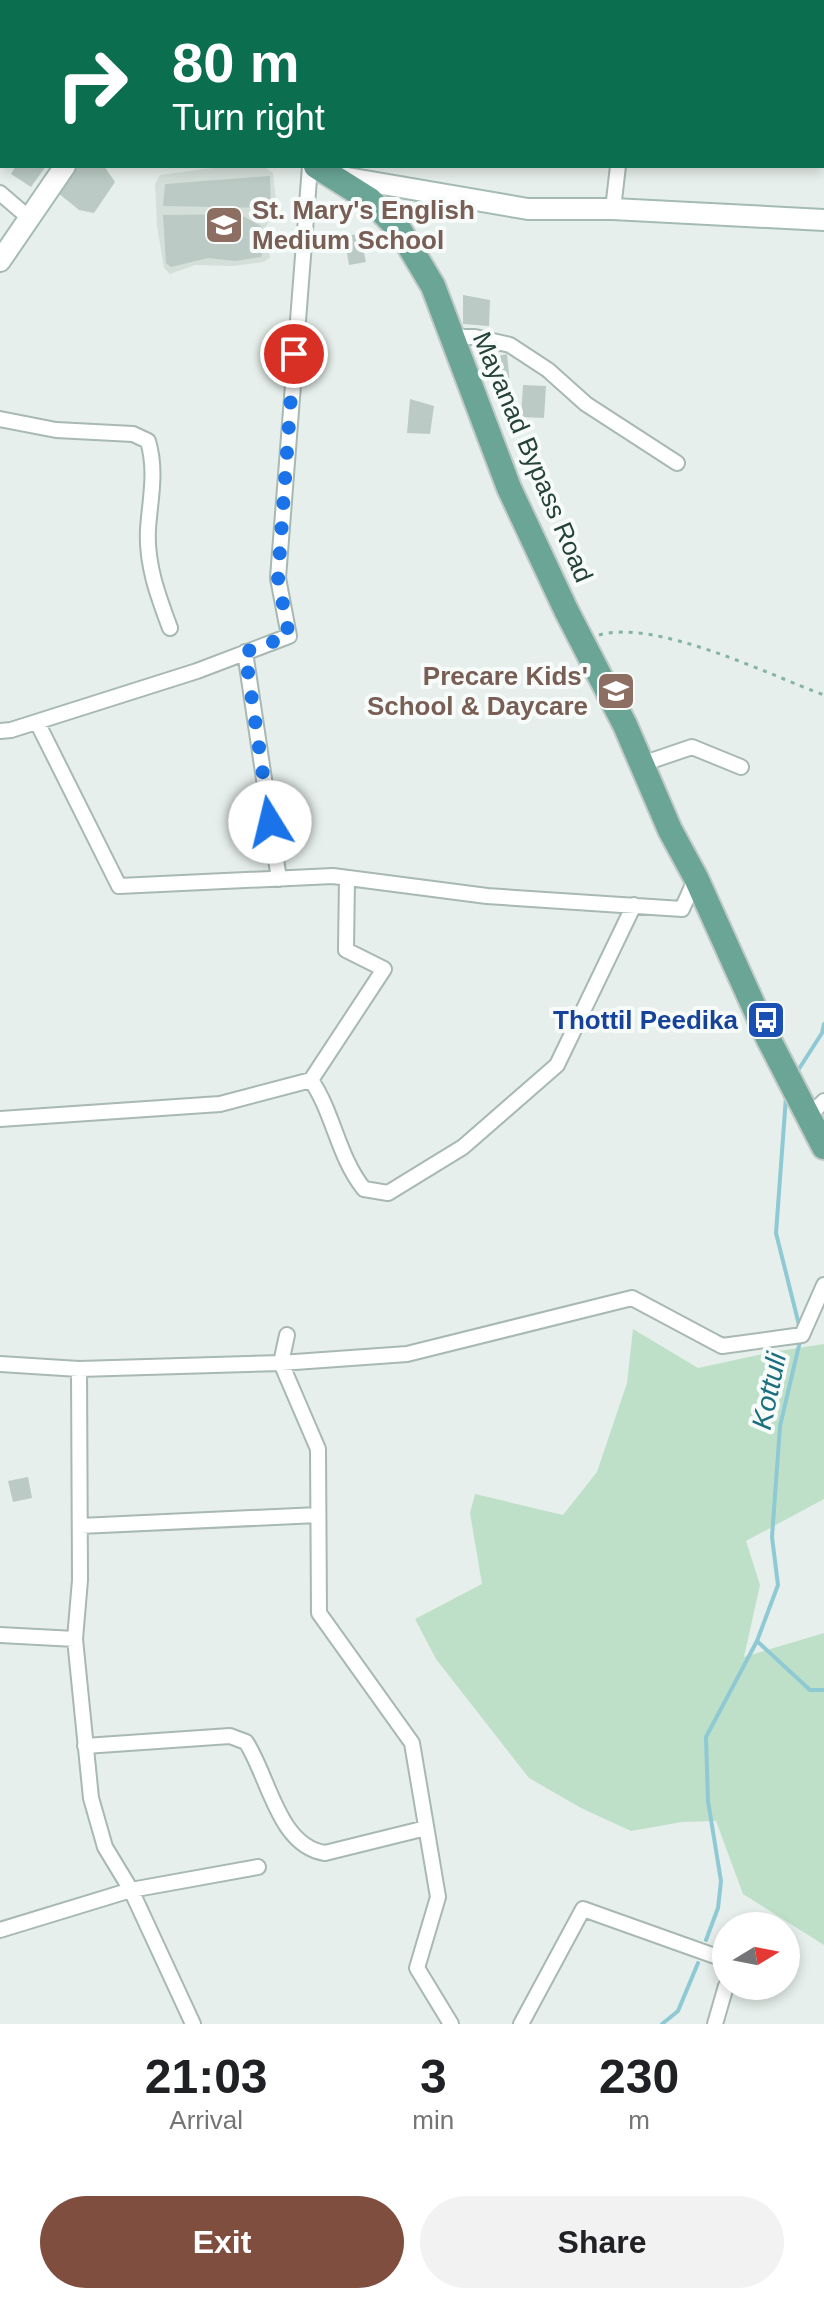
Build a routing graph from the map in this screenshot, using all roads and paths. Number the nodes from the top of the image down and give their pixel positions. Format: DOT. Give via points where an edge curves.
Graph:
graph roads {
  1 [pos="64,168"];
  2 [pos="618,168"];
  3 [pos="318,169"];
  4 [pos="365,187"];
  5 [pos="0,193"];
  6 [pos="613,209"];
  7 [pos="28,217"];
  8 [pos="824,220"];
  9 [pos="0,261"];
  10 [pos="453,337"];
  11 [pos="0,419"];
  12 [pos="677,463"];
  13 [pos="170,628"];
  14 [pos="581,640"];
  15 [pos="245,652"];
  16 [pos="824,695"];
  17 [pos="37,722"];
  18 [pos="0,731"];
  19 [pos="642,764"];
  20 [pos="741,767"];
  21 [pos="347,878"];
  22 [pos="696,878"];
  23 [pos="279,879"];
  24 [pos="634,905"];
  25 [pos="311,1080"];
  26 [pos="813,1110"];
  27 [pos="0,1119"];
  28 [pos="824,1147"];
  29 [pos="824,1285"];
  30 [pos="287,1335"];
  31 [pos="281,1363"];
  32 [pos="0,1364"];
  33 [pos="79,1369"];
  34 [pos="318,1515"];
  35 [pos="80,1526"];
  36 [pos="0,1635"];
  37 [pos="75,1639"];
  38 [pos="85,1746"];
  39 [pos="426,1828"];
  40 [pos="258,1867"];
  41 [pos="131,1890"];
  42 [pos="0,1930"];
  43 [pos="712,1955"];
  44 [pos="722,2000"];
  45 [pos="193,2024"];
  46 [pos="451,2024"];
  47 [pos="521,2024"];
  48 [pos="715,2024"];
  1 -- 7 [label="main road"];
  2 -- 6 [label="street"];
  3 -- 4 [label="main road, Mayanad Bypass Road"];
  3 -- 15 [label="street" via="278,578 289,636"];
  4 -- 6 [label="main road" via="528,209"];
  4 -- 10 [label="main road, Mayanad Bypass Road" via="370,200 399,229 433,286"];
  5 -- 7 [label="street"];
  6 -- 8 [label="main road"];
  7 -- 9 [label="main road"];
  10 -- 12 [label="street" via="510,345 586,404"];
  10 -- 14 [label="main road, Mayanad Bypass Road" via="509,488"];
  11 -- 13 [label="street" via="56,430 133,434 148,441 153,457 150,565"];
  14 -- 16 [label="path" via="637,632 676,639"];
  14 -- 19 [label="main road, Mayanad Bypass Road"];
  15 -- 17 [label="street"];
  15 -- 23 [label="street"];
  17 -- 18 [label="street"];
  17 -- 23 [label="street" via="119,886"];
  19 -- 20 [label="street" via="692,747"];
  19 -- 22 [label="main road, Mayanad Bypass Road"];
  21 -- 23 [label="street"];
  21 -- 24 [label="street" via="487,896"];
  21 -- 25 [label="street" via="346,950 384,969"];
  22 -- 24 [label="street" via="682,909"];
  22 -- 26 [label="main road, Mayanad Bypass Road" via="768,1038"];
  24 -- 25 [label="street" via="557,1065 463,1147 388,1193 364,1189 352,1174"];
  25 -- 27 [label="street" via="220,1104"];
  26 -- 28 [label="main road, Mayanad Bypass Road"];
  29 -- 31 [label="street" via="802,1335 722,1346 632,1298 407,1354"];
  30 -- 31 [label="street"];
  31 -- 33 [label="street"];
  31 -- 34 [label="street" via="318,1449"];
  32 -- 33 [label="street"];
  33 -- 35 [label="street"];
  34 -- 35 [label="street"];
  34 -- 39 [label="street" via="319,1613 412,1743"];
  35 -- 37 [label="street"];
  36 -- 37 [label="street"];
  37 -- 38 [label="street"];
  38 -- 39 [label="street" via="230,1736 246,1742 289,1832 310,1851 325,1853"];
  38 -- 41 [label="street" via="91,1798 105,1847"];
  39 -- 46 [label="street" via="438,1897 417,1968"];
  40 -- 41 [label="street"];
  41 -- 42 [label="street"];
  41 -- 45 [label="street"];
  43 -- 47 [label="street" via="583,1909"];
  44 -- 48 [label="street"];
}
